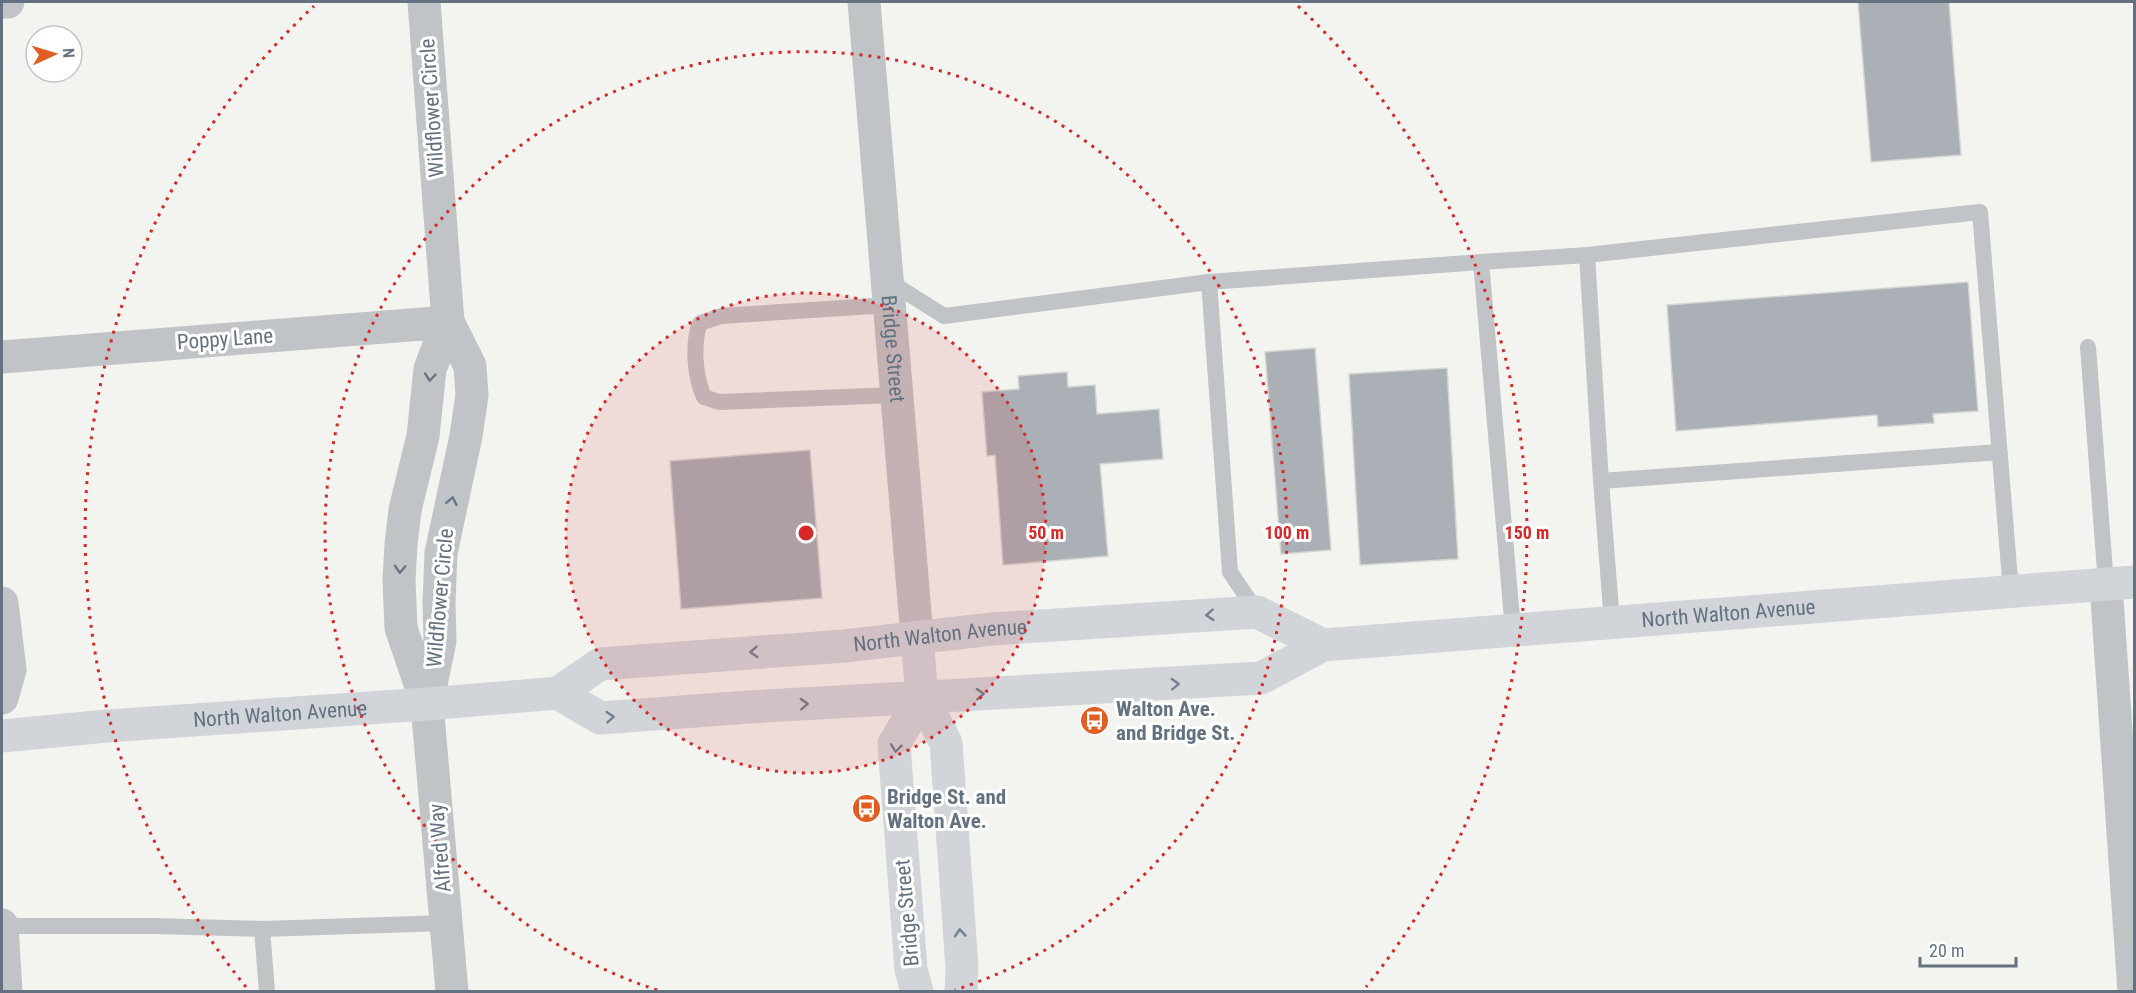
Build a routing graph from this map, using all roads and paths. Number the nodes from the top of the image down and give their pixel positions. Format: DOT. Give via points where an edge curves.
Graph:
graph roads {
  1 [pos="2,2"];
  2 [pos="8,2"];
  3 [pos="424,2"];
  4 [pos="864,2"];
  5 [pos="1587,255"];
  6 [pos="1481,262"];
  7 [pos="1209,282"];
  8 [pos="887,292"];
  9 [pos="448,322"];
  10 [pos="2088,347"];
  11 [pos="2,357"];
  12 [pos="896,395"];
  13 [pos="2000,452"];
  14 [pos="1600,481"];
  15 [pos="2120,583"];
  16 [pos="2011,592"];
  17 [pos="2,603"];
  18 [pos="1257,612"];
  19 [pos="1612,623"];
  20 [pos="1513,630"];
  21 [pos="917,637"];
  22 [pos="1323,645"];
  23 [pos="558,693"];
  24 [pos="922,697"];
  25 [pos="2,698"];
  26 [pos="427,704"];
  27 [pos="2,736"];
  28 [pos="447,923"];
  29 [pos="2,926"];
  30 [pos="262,929"];
  31 [pos="6,992"];
  32 [pos="267,992"];
  33 [pos="452,992"];
  34 [pos="917,992"];
  35 [pos="960,992"];
  36 [pos="2134,992"];
  1 -- 2 [label="street"];
  3 -- 9 [label="street, Wildflower Circle"];
  4 -- 8 [label="street, Bridge Street"];
  5 -- 6 [label="lane"];
  5 -- 13 [label="lane" via="1980,212"];
  5 -- 14 [label="lane"];
  6 -- 7 [label="lane"];
  6 -- 20 [label="lane"];
  7 -- 8 [label="lane" via="944,316"];
  7 -- 18 [label="lane" via="1230,572"];
  8 -- 12 [label="street, Bridge Street"];
  8 -- 12 [label="lane" via="721,316 700,324 695,336 699,386 704,397 719,402"];
  9 -- 11 [label="street, Poppy Lane"];
  26 -- 9 [label="street, Wildflower Circle, one-way" via="440,641 441,553 472,395 470,366"];
  9 -- 26 [label="street, Wildflower Circle, one-way" via="430,369 423,436 401,544 401,628"];
  10 -- 15 [label="lane"];
  12 -- 21 [label="street, Bridge Street"];
  13 -- 14 [label="lane"];
  13 -- 16 [label="lane"];
  14 -- 19 [label="lane"];
  15 -- 16 [label="main road, North Walton Avenue"];
  15 -- 36 [label="street"];
  16 -- 19 [label="main road, North Walton Avenue"];
  17 -- 25 [label="street" via="10,670"];
  18 -- 21 [label="main road, North Walton Avenue, one-way"];
  18 -- 22 [label="main road"];
  19 -- 20 [label="main road, North Walton Avenue"];
  20 -- 22 [label="main road, North Walton Avenue"];
  21 -- 23 [label="main road, North Walton Avenue, one-way" via="600,664"];
  21 -- 24 [label="main road, Bridge Street"];
  24 -- 22 [label="main road, North Walton Avenue, one-way" via="1261,678"];
  23 -- 24 [label="main road, North Walton Avenue, one-way" via="600,718"];
  23 -- 26 [label="main road, North Walton Avenue"];
  24 -- 34 [label="main road, Bridge Street, one-way" via="894,744 911,969"];
  35 -- 24 [label="main road, Bridge Street, one-way" via="962,967 946,743"];
  26 -- 27 [label="main road, North Walton Avenue"];
  26 -- 28 [label="street, Alfred Way"];
  28 -- 30 [label="lane"];
  28 -- 33 [label="street, Alfred Way"];
  29 -- 30 [label="lane"];
  29 -- 31 [label="street"];
  30 -- 32 [label="lane"];
}
